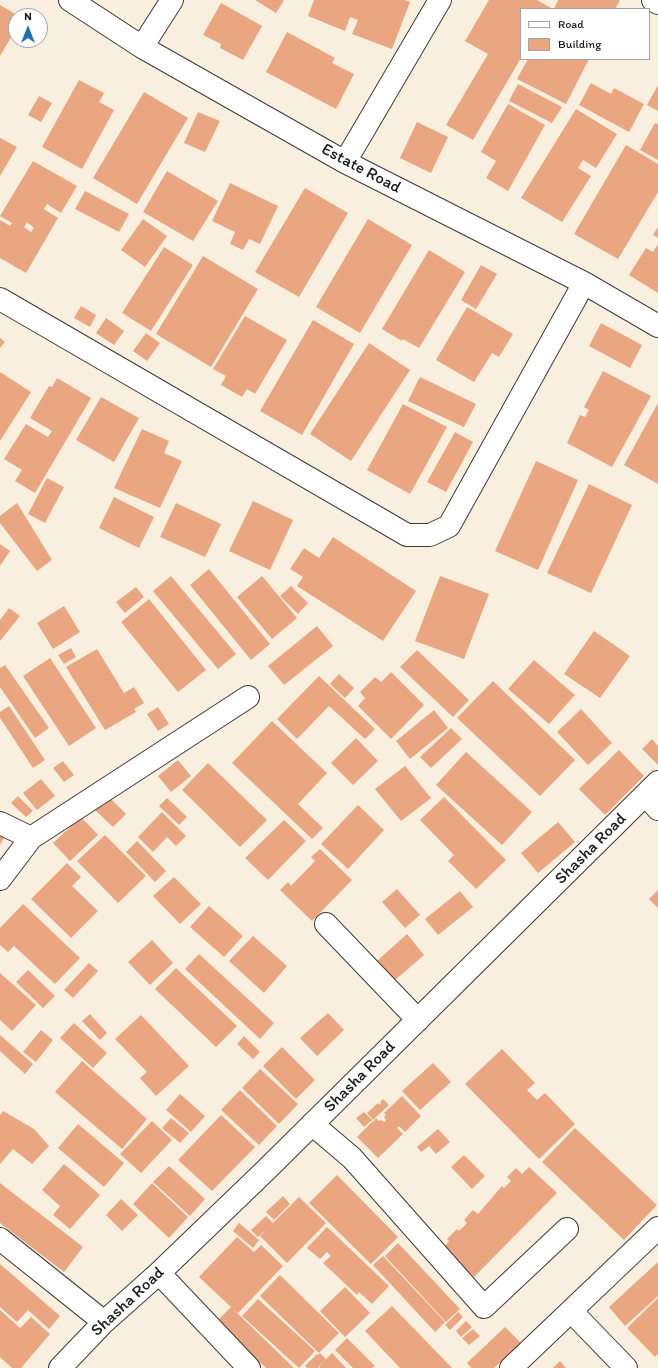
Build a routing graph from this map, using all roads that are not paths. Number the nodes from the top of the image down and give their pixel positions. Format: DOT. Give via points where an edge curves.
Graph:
graph roads {
  1 [pos="70,0"];
  2 [pos="172,0"];
  3 [pos="440,0"];
  4 [pos="653,0"];
  5 [pos="658,3"];
  6 [pos="142,47"];
  7 [pos="345,162"];
  8 [pos="584,283"];
  9 [pos="0,299"];
  10 [pos="658,326"];
  11 [pos="248,696"];
  12 [pos="654,795"];
  13 [pos="0,823"];
  14 [pos="31,838"];
  15 [pos="0,879"];
  16 [pos="326,924"];
  17 [pos="418,1020"];
  18 [pos="312,1124"];
  19 [pos="658,1228"];
  20 [pos="567,1229"];
  21 [pos="0,1239"];
  22 [pos="159,1273"];
  23 [pos="571,1311"];
  24 [pos="104,1322"];
  25 [pos="60,1368"];
  26 [pos="249,1368"];
  27 [pos="511,1368"];
  28 [pos="626,1368"];
  1 -- 6 [label="street, Estate Road"];
  2 -- 6 [label="street"];
  3 -- 7 [label="street"];
  4 -- 5 [label="street"];
  6 -- 7 [label="street, Estate Road"];
  7 -- 8 [label="street, Estate Road"];
  8 -- 9 [label="street" via="449,526 430,535 407,535"];
  8 -- 10 [label="street, Estate Road"];
  11 -- 14 [label="street"];
  12 -- 17 [label="street, Shasha Road"];
  13 -- 14 [label="street"];
  14 -- 15 [label="street"];
  16 -- 17 [label="street"];
  17 -- 18 [label="street, Shasha Road"];
  18 -- 20 [label="street" via="352,1158 484,1306"];
  18 -- 22 [label="street, Shasha Road"];
  19 -- 23 [label="street"];
  21 -- 24 [label="street"];
  22 -- 24 [label="street, Shasha Road"];
  22 -- 26 [label="street"];
  23 -- 27 [label="street"];
  23 -- 28 [label="street"];
  24 -- 25 [label="street, Shasha Road"];
}
